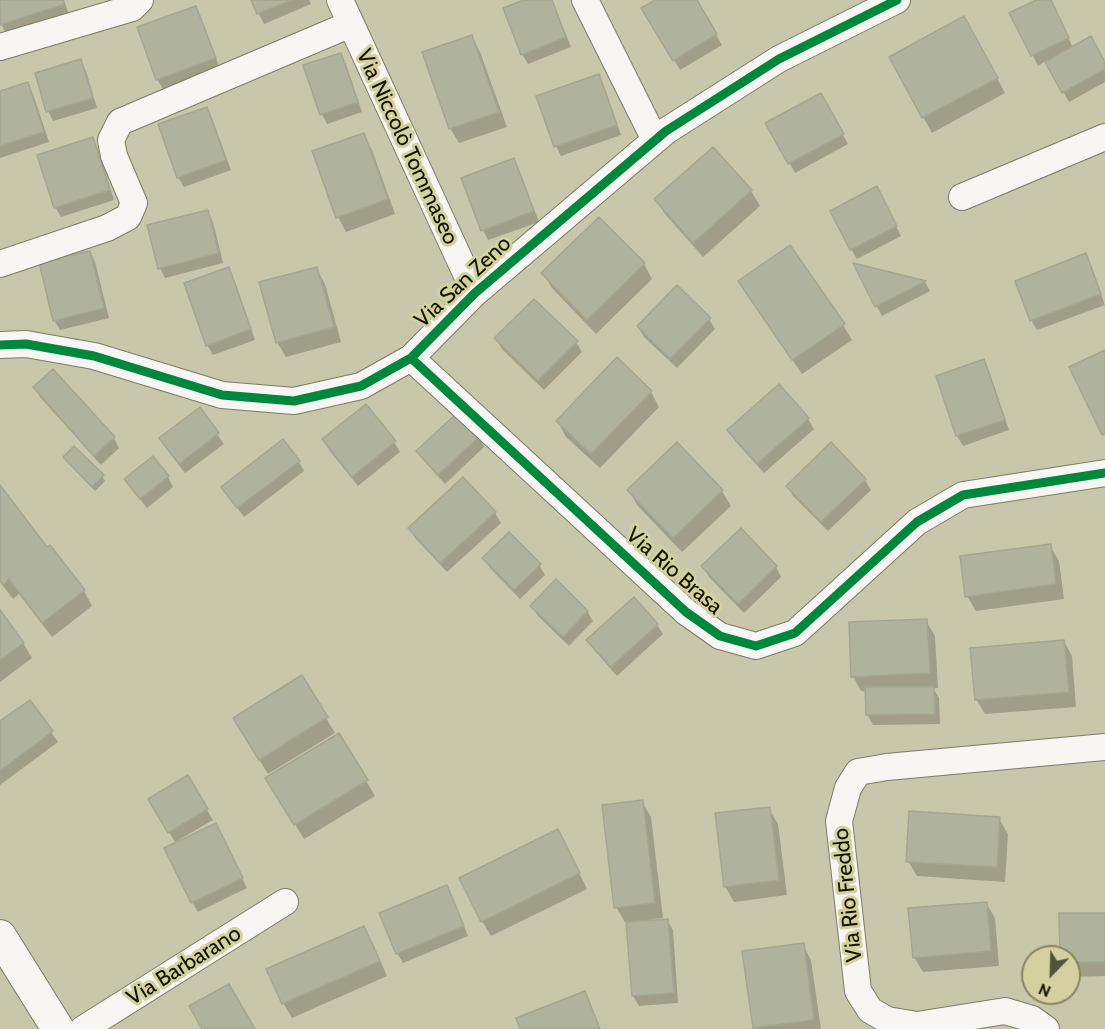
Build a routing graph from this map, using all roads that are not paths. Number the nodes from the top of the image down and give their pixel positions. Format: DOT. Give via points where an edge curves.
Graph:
graph roads {
  1 [pos="140,0"];
  2 [pos="340,0"];
  3 [pos="585,0"];
  4 [pos="897,0"];
  5 [pos="859,8"];
  6 [pos="351,24"];
  7 [pos="0,47"];
  8 [pos="1105,137"];
  9 [pos="655,140"];
  10 [pos="962,197"];
  11 [pos="0,264"];
  12 [pos="475,293"];
  13 [pos="0,345"];
  14 [pos="411,358"];
  15 [pos="1105,473"];
  16 [pos="1105,747"];
  17 [pos="285,902"];
  18 [pos="0,936"];
  19 [pos="58,1029"];
  20 [pos="83,1029"];
  21 [pos="1046,1029"];
  1 -- 7 [label="street" via="132,8"];
  2 -- 6 [label="street, Via Niccolò Tommaseo"];
  3 -- 9 [label="street"];
  4 -- 5 [label="street, Via San Zeno"];
  5 -- 9 [label="street, Via San Zeno"];
  6 -- 11 [label="street" via="120,122 111,140 134,203 128,217 107,228"];
  6 -- 12 [label="street, Via Niccolò Tommaseo"];
  8 -- 10 [label="street"];
  9 -- 12 [label="street, Via San Zeno"];
  12 -- 14 [label="street, Via San Zeno"];
  13 -- 14 [label="street, Via San Zeno" via="26,344 94,356 222,395 294,401 361,386"];
  14 -- 15 [label="street, Via Rio Brasa" via="686,612 720,636 756,646 795,633 916,522 963,495"];
  16 -- 21 [label="street, Via Rio Freddo" via="858,772 848,788 840,821 858,991 870,1010 887,1020 917,1024 1005,1011 1032,1019"];
  17 -- 20 [label="street, Via Barbarano"];
  18 -- 19 [label="street"];
}
